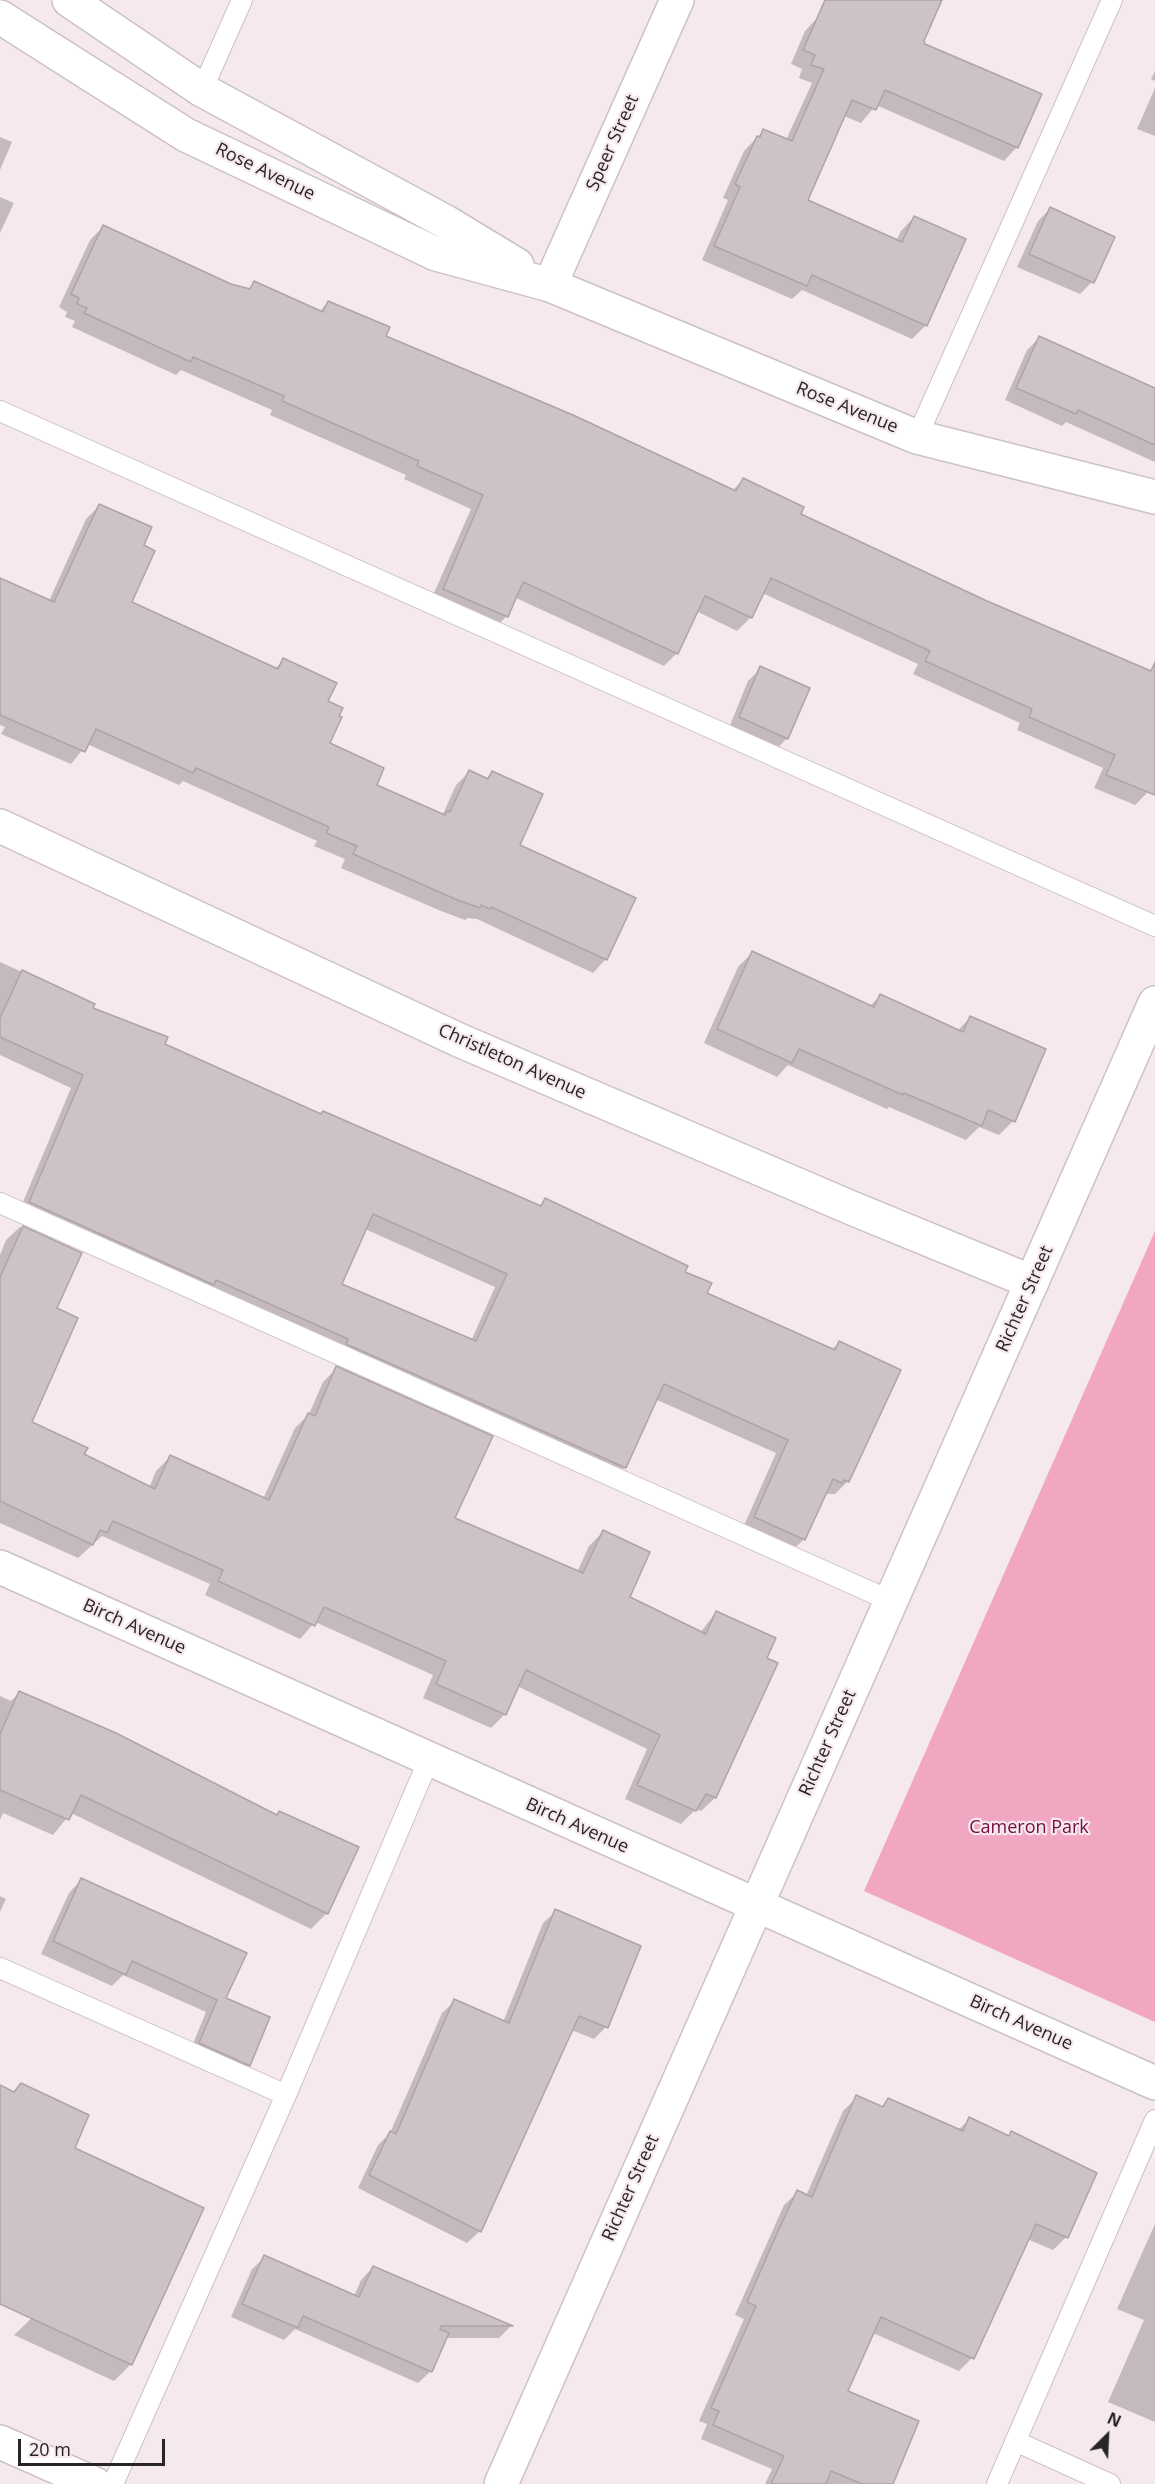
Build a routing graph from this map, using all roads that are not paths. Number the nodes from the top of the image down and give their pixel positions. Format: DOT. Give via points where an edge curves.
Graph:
graph roads {
  1 [pos="69,0"];
  2 [pos="242,0"];
  3 [pos="677,0"];
  4 [pos="1112,0"];
  5 [pos="0,17"];
  6 [pos="202,90"];
  7 [pos="550,285"];
  8 [pos="0,411"];
  9 [pos="917,437"];
  10 [pos="1155,497"];
  11 [pos="0,826"];
  12 [pos="1155,926"];
  13 [pos="1155,1003"];
  14 [pos="0,1203"];
  15 [pos="1032,1282"];
  16 [pos="0,1567"];
  17 [pos="891,1601"];
  18 [pos="429,1759"];
  19 [pos="756,1906"];
  20 [pos="0,1968"];
  21 [pos="1155,2083"];
  22 [pos="285,2096"];
  23 [pos="1155,2120"];
  24 [pos="1015,2441"];
  25 [pos="0,2442"];
  26 [pos="95,2484"];
  27 [pos="112,2484"];
  28 [pos="501,2484"];
  29 [pos="997,2484"];
  30 [pos="1110,2484"];
  1 -- 6 [label="street, Rose Avenue"];
  2 -- 6 [label="lane"];
  3 -- 7 [label="street, Speer Street"];
  4 -- 9 [label="lane"];
  5 -- 7 [label="street, Rose Avenue" via="186,135 436,254"];
  6 -- 7 [label="street, Rose Avenue" via="446,222"];
  7 -- 9 [label="street, Rose Avenue"];
  8 -- 12 [label="lane"];
  9 -- 10 [label="street, Rose Avenue"];
  11 -- 15 [label="street, Christleton Avenue" via="461,1041"];
  13 -- 15 [label="street, Richter Street"];
  14 -- 17 [label="lane"];
  15 -- 17 [label="street, Richter Street"];
  16 -- 18 [label="street, Birch Avenue"];
  17 -- 19 [label="street, Richter Street"];
  18 -- 19 [label="street, Birch Avenue"];
  18 -- 22 [label="lane"];
  19 -- 21 [label="street, Birch Avenue"];
  19 -- 28 [label="street, Richter Street"];
  20 -- 22 [label="lane"];
  22 -- 27 [label="lane"];
  23 -- 24 [label="lane"];
  24 -- 29 [label="lane"];
  24 -- 30 [label="lane"];
  25 -- 26 [label="street"];
}
